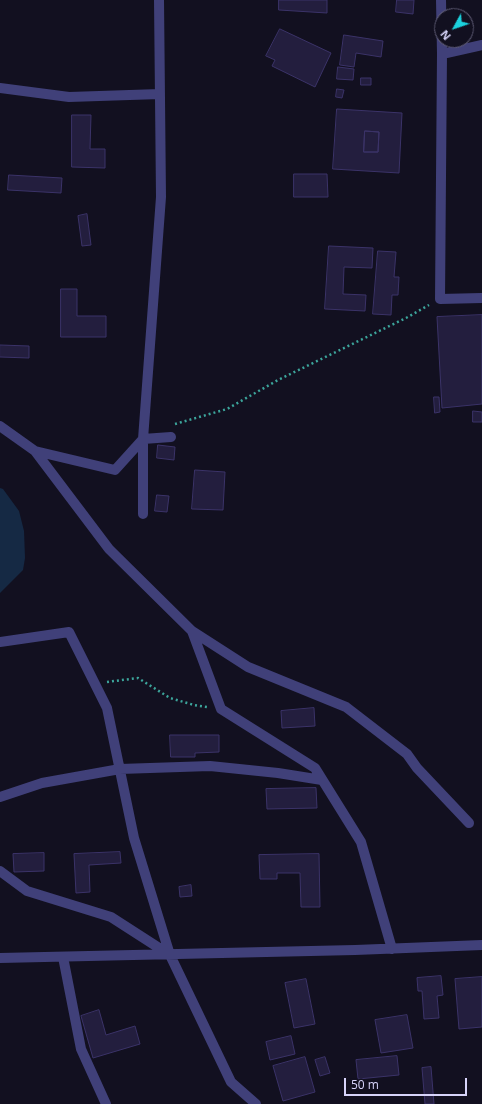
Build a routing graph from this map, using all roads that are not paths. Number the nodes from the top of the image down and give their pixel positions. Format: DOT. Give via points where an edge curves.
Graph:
graph roads {
  1 [pos="159,0"];
  2 [pos="441,0"];
  3 [pos="482,46"];
  4 [pos="442,54"];
  5 [pos="0,88"];
  6 [pos="160,94"];
  7 [pos="482,298"];
  8 [pos="0,426"];
  9 [pos="171,437"];
  10 [pos="143,439"];
  11 [pos="35,451"];
  12 [pos="143,514"];
  13 [pos="192,631"];
  14 [pos="0,642"];
  15 [pos="120,769"];
  16 [pos="322,780"];
  17 [pos="0,797"];
  18 [pos="469,824"];
  19 [pos="0,871"];
  20 [pos="482,945"];
  21 [pos="392,949"];
  22 [pos="170,955"];
  23 [pos="63,957"];
  24 [pos="0,958"];
  25 [pos="106,1104"];
  26 [pos="256,1104"];
  1 -- 6 [label="street"];
  2 -- 4 [label="street"];
  3 -- 4 [label="street"];
  4 -- 7 [label="street" via="440,299"];
  5 -- 6 [label="street" via="69,97"];
  6 -- 10 [label="street" via="161,197"];
  8 -- 11 [label="street"];
  9 -- 10 [label="street"];
  10 -- 11 [label="street" via="115,470"];
  10 -- 12 [label="street"];
  11 -- 13 [label="street" via="109,549"];
  13 -- 16 [label="street" via="221,709 315,768"];
  13 -- 18 [label="street" via="248,667 346,707 407,754 416,768"];
  14 -- 15 [label="street" via="69,632 107,708"];
  15 -- 16 [label="street" via="210,766"];
  15 -- 17 [label="street" via="42,783"];
  15 -- 22 [label="street" via="134,838"];
  16 -- 21 [label="street" via="361,842"];
  19 -- 22 [label="street" via="27,891 111,917"];
  20 -- 21 [label="street"];
  21 -- 22 [label="street"];
  22 -- 23 [label="street"];
  22 -- 26 [label="street" via="231,1082"];
  23 -- 24 [label="street"];
  23 -- 25 [label="street" via="81,1049"];
}
